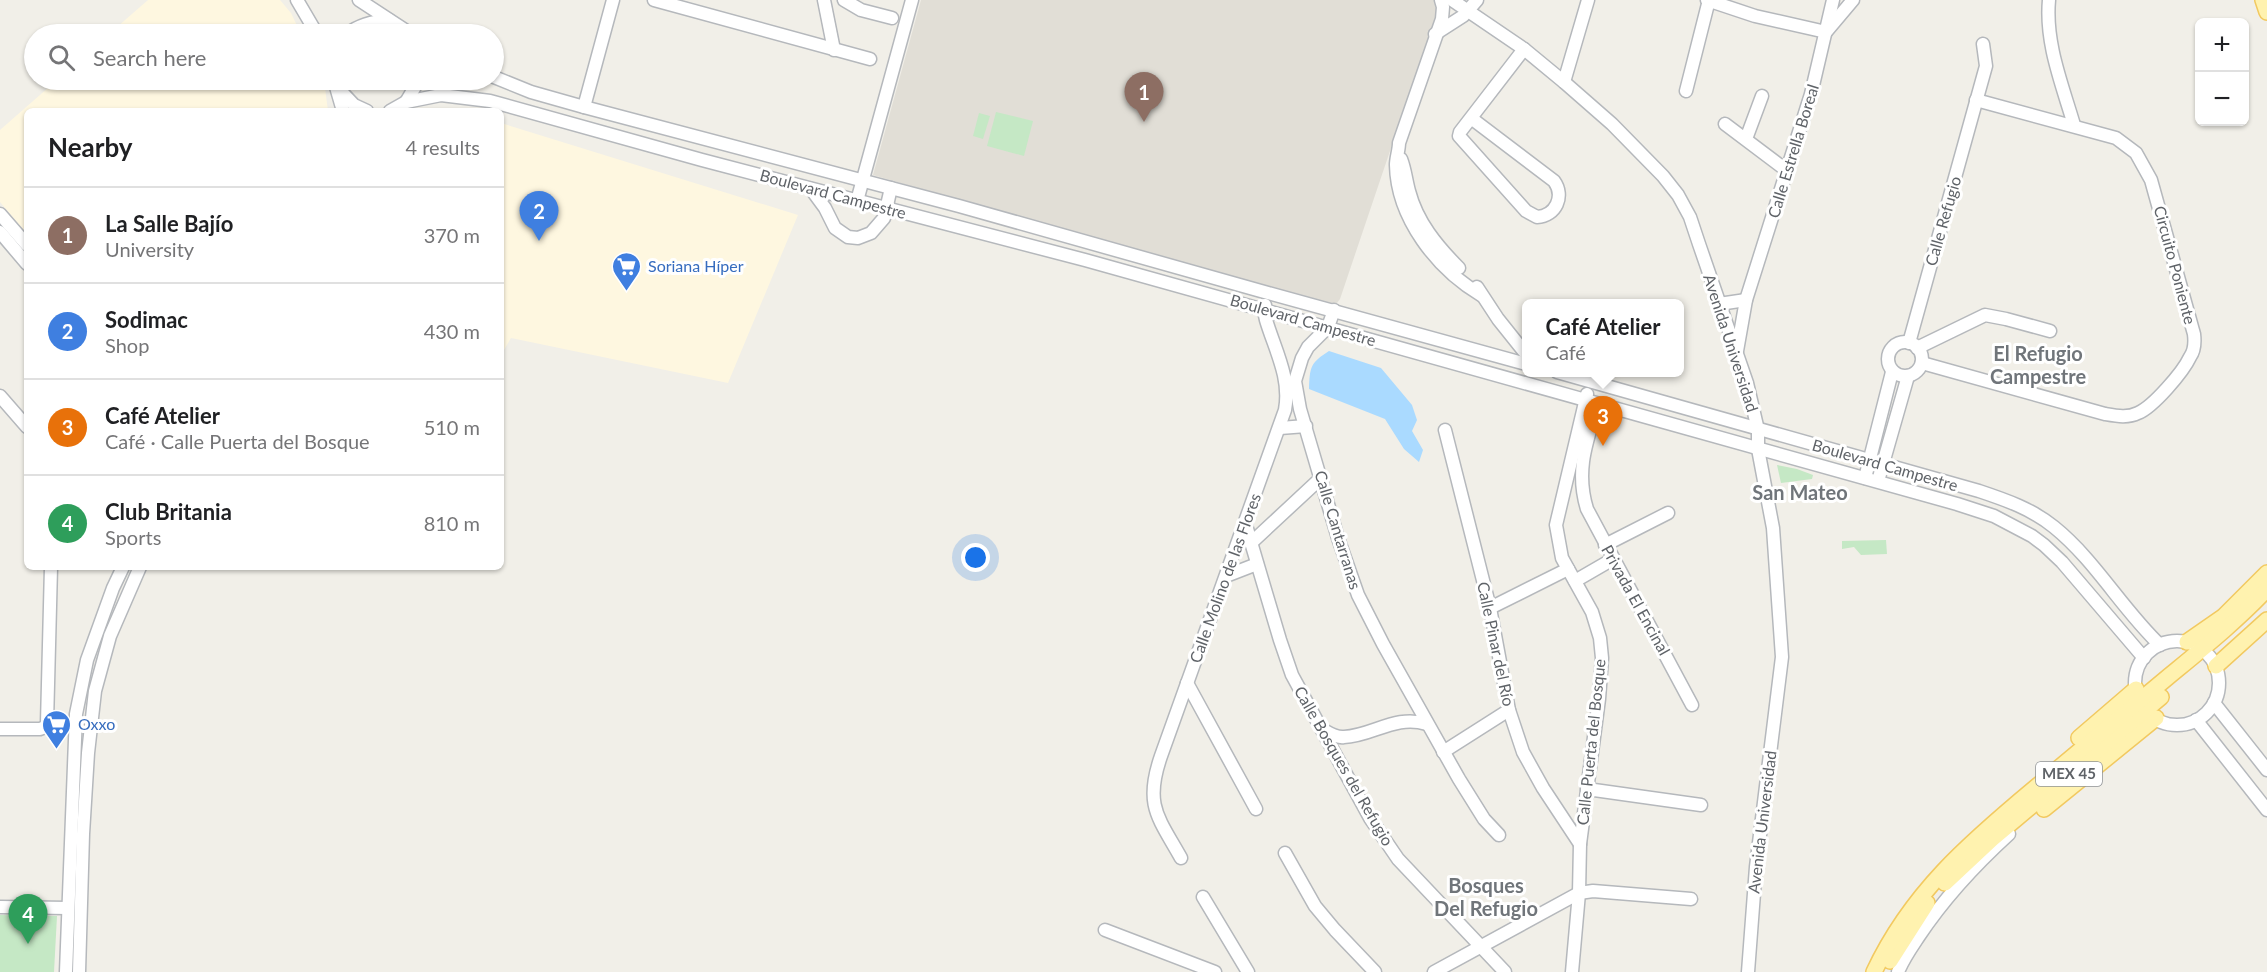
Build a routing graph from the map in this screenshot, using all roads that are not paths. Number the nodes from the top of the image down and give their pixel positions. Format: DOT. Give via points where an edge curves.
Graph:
graph roads {
  1 [pos="297,0"];
  2 [pos="359,0"];
  3 [pos="613,0"];
  4 [pos="654,0"];
  5 [pos="824,0"];
  6 [pos="844,0"];
  7 [pos="912,0"];
  8 [pos="1441,0"];
  9 [pos="1452,0"];
  10 [pos="1588,0"];
  11 [pos="1708,0"];
  12 [pos="1833,0"];
  13 [pos="1853,0"];
  14 [pos="2049,0"];
  15 [pos="2264,0"];
  16 [pos="1473,5"];
  17 [pos="2267,12"];
  18 [pos="892,18"];
  19 [pos="389,20"];
  20 [pos="311,24"];
  21 [pos="368,24"];
  22 [pos="395,24"];
  23 [pos="1826,32"];
  24 [pos="1436,34"];
  25 [pos="1983,44"];
  26 [pos="1524,49"];
  27 [pos="834,50"];
  28 [pos="870,59"];
  29 [pos="504,82"];
  30 [pos="1564,82"];
  31 [pos="338,90"];
  32 [pos="341,90"];
  33 [pos="411,90"];
  34 [pos="1686,91"];
  35 [pos="1762,96"];
  36 [pos="1977,100"];
  37 [pos="397,107"];
  38 [pos="584,107"];
  39 [pos="342,108"];
  40 [pos="360,108"];
  41 [pos="1471,118"];
  42 [pos="1725,124"];
  43 [pos="2074,125"];
  44 [pos="1746,139"];
  45 [pos="1786,170"];
  46 [pos="862,181"];
  47 [pos="891,188"];
  48 [pos="811,189"];
  49 [pos="857,201"];
  50 [pos="888,208"];
  51 [pos="0,214"];
  52 [pos="0,232"];
  53 [pos="24,242"];
  54 [pos="24,260"];
  55 [pos="1268,293"];
  56 [pos="1746,300"];
  57 [pos="1719,304"];
  58 [pos="1334,310"];
  59 [pos="1264,311"];
  60 [pos="1328,327"];
  61 [pos="2050,331"];
  62 [pos="1913,345"];
  63 [pos="1736,353"];
  64 [pos="1522,357"];
  65 [pos="1522,361"];
  66 [pos="1922,363"];
  67 [pos="1892,372"];
  68 [pos="1908,376"];
  69 [pos="1530,377"];
  70 [pos="1574,377"];
  71 [pos="1590,382"];
  72 [pos="1533,385"];
  73 [pos="0,396"];
  74 [pos="1592,402"];
  75 [pos="24,424"];
  76 [pos="1306,426"];
  77 [pos="1280,428"];
  78 [pos="1445,430"];
  79 [pos="1758,430"];
  80 [pos="1758,449"];
  81 [pos="1870,461"];
  82 [pos="1882,464"];
  83 [pos="1322,477"];
  84 [pos="1871,480"];
  85 [pos="1582,494"];
  86 [pos="1562,495"];
  87 [pos="1668,513"];
  88 [pos="1245,522"];
  89 [pos="1251,543"];
  90 [pos="1605,545"];
  91 [pos="1613,559"];
  92 [pos="1257,564"];
  93 [pos="1568,569"];
  94 [pos="51,570"];
  95 [pos="122,570"];
  96 [pos="139,570"];
  97 [pos="2267,573"];
  98 [pos="1226,576"];
  99 [pos="1575,581"];
  100 [pos="2267,589"];
  101 [pos="2267,603"];
  102 [pos="1491,608"];
  103 [pos="2267,620"];
  104 [pos="2187,642"];
  105 [pos="2160,645"];
  106 [pos="2209,657"];
  107 [pos="2144,658"];
  108 [pos="1187,683"];
  109 [pos="1413,699"];
  110 [pos="2214,703"];
  111 [pos="2144,704"];
  112 [pos="1692,705"];
  113 [pos="1509,710"];
  114 [pos="2196,720"];
  115 [pos="1402,722"];
  116 [pos="1427,724"];
  117 [pos="1320,727"];
  118 [pos="0,729"];
  119 [pos="1443,752"];
  120 [pos="2267,770"];
  121 [pos="1587,789"];
  122 [pos="1701,805"];
  123 [pos="1256,809"];
  124 [pos="2267,810"];
  125 [pos="2011,832"];
  126 [pos="1990,833"];
  127 [pos="1499,835"];
  128 [pos="1580,844"];
  129 [pos="1285,853"];
  130 [pos="1181,858"];
  131 [pos="1579,893"];
  132 [pos="1203,897"];
  133 [pos="1691,899"];
  134 [pos="0,907"];
  135 [pos="68,908"];
  136 [pos="1105,930"];
  137 [pos="1480,946"];
  138 [pos="66,972"];
  139 [pos="79,972"];
  140 [pos="1215,972"];
  141 [pos="1248,972"];
  142 [pos="1375,972"];
  143 [pos="1434,972"];
  144 [pos="1505,972"];
  145 [pos="1572,972"];
  146 [pos="1748,972"];
  147 [pos="1874,972"];
  148 [pos="1885,972"];
  149 [pos="1898,972"];
  1 -- 20 [label="street"];
  2 -- 19 [label="street"];
  3 -- 38 [label="street"];
  4 -- 27 [label="street"];
  5 -- 27 [label="street"];
  6 -- 18 [label="street" via="861,10"];
  7 -- 46 [label="street"];
  8 -- 24 [label="street" via="1442,19"];
  9 -- 16 [label="street, Avenida Universidad"];
  10 -- 30 [label="street"];
  11 -- 23 [label="street" via="1755,16"];
  11 -- 34 [label="street"];
  12 -- 23 [label="street, Calle Estrella Boreal"];
  13 -- 23 [label="street"];
  14 -- 43 [label="street" via="2052,51"];
  15 -- 17 [label="main road"];
  16 -- 24 [label="street"];
  16 -- 26 [label="street, Avenida Universidad"];
  19 -- 21 [label="street"];
  19 -- 22 [label="street"];
  23 -- 45 [label="street, Calle Estrella Boreal"];
  24 -- 64 [label="street" via="1396,159 1401,196 1410,221 1438,260 1481,295"];
  25 -- 36 [label="street, Calle Refugio" via="1986,66"];
  26 -- 30 [label="street, Avenida Universidad"];
  26 -- 41 [label="street"];
  27 -- 28 [label="street"];
  29 -- 38 [label="street, Boulevard Campestre"];
  30 -- 57 [label="street, Avenida Universidad" via="1664,176 1690,217"];
  31 -- 39 [label="street"];
  32 -- 40 [label="street"];
  33 -- 37 [label="street"];
  35 -- 44 [label="street"];
  36 -- 43 [label="street, Circuito Poniente"];
  36 -- 62 [label="street, Calle Refugio"];
  37 -- 48 [label="street, Boulevard Campestre" via="441,94 490,101"];
  38 -- 46 [label="street, Boulevard Campestre"];
  41 -- 41 [label="street" via="1460,138 1526,211 1538,217 1549,214 1558,203 1559,188 1554,181"];
  42 -- 44 [label="street"];
  43 -- 66 [label="street, Circuito Poniente" via="2122,142 2146,167 2194,334 2191,357 2149,406 2122,416"];
  44 -- 45 [label="street"];
  45 -- 56 [label="street, Calle Estrella Boreal"];
  46 -- 47 [label="street, Boulevard Campestre"];
  46 -- 49 [label="street"];
  47 -- 50 [label="street"];
  47 -- 55 [label="street, Boulevard Campestre"];
  48 -- 49 [label="street, Boulevard Campestre"];
  48 -- 50 [label="street" via="835,228 848,237 871,233"];
  49 -- 50 [label="street, Boulevard Campestre"];
  50 -- 59 [label="street, Boulevard Campestre"];
  51 -- 53 [label="street"];
  52 -- 54 [label="street"];
  55 -- 58 [label="street, Boulevard Campestre"];
  55 -- 59 [label="street, Calle Molino de las Flores"];
  56 -- 57 [label="street"];
  56 -- 63 [label="street, Calle Estrella Boreal"];
  57 -- 63 [label="street, Avenida Universidad"];
  58 -- 60 [label="street, Calle Cantarranas"];
  58 -- 65 [label="street, Boulevard Campestre"];
  59 -- 60 [label="street, Boulevard Campestre"];
  59 -- 77 [label="street, Calle Molino de las Flores" via="1286,383"];
  60 -- 72 [label="street, Boulevard Campestre"];
  60 -- 76 [label="street, Calle Cantarranas" via="1308,348 1296,375"];
  61 -- 62 [label="street" via="1985,315"];
  62 -- 66 [label="street" via="1920,352"];
  62 -- 67 [label="street" via="1897,344 1888,353"];
  63 -- 79 [label="street, Avenida Universidad"];
  66 -- 68 [label="street" via="1917,372"];
  67 -- 68 [label="street"];
  67 -- 81 [label="street"];
  68 -- 82 [label="street"];
  69 -- 72 [label="street"];
  70 -- 71 [label="street, Boulevard Campestre"];
  71 -- 74 [label="street, Calle Puerta del Bosque"];
  71 -- 79 [label="street, Boulevard Campestre"];
  72 -- 74 [label="street, Boulevard Campestre"];
  73 -- 75 [label="street"];
  74 -- 80 [label="street, Boulevard Campestre"];
  74 -- 85 [label="street, Calle Puerta del Bosque" via="1581,466"];
  74 -- 86 [label="street, Calle Puerta del Bosque"];
  76 -- 77 [label="street"];
  76 -- 83 [label="street, Calle Cantarranas"];
  77 -- 88 [label="street, Calle Molino de las Flores"];
  78 -- 102 [label="street, Calle Pinar del Río"];
  79 -- 80 [label="street, Avenida Universidad"];
  79 -- 81 [label="street, Boulevard Campestre"];
  80 -- 84 [label="street, Boulevard Campestre"];
  80 -- 146 [label="street, Avenida Universidad" via="1773,528 1782,657 1756,867"];
  81 -- 82 [label="street, Boulevard Campestre"];
  81 -- 84 [label="street"];
  82 -- 84 [label="street"];
  82 -- 105 [label="street, Boulevard Campestre" via="1979,491 2036,514 2070,542"];
  83 -- 89 [label="street"];
  83 -- 109 [label="street, Calle Cantarranas" via="1349,573"];
  84 -- 107 [label="street, Boulevard Campestre" via="1994,516 2032,536 2062,562"];
  85 -- 86 [label="street"];
  85 -- 90 [label="street, Privada El Encinal"];
  86 -- 93 [label="street, Calle Puerta del Bosque" via="1557,538"];
  87 -- 90 [label="street"];
  88 -- 89 [label="street, Calle Bosques del Refugio"];
  88 -- 98 [label="street, Calle Molino de las Flores"];
  89 -- 92 [label="street, Calle Bosques del Refugio"];
  90 -- 91 [label="street, Privada El Encinal"];
  91 -- 99 [label="street"];
  91 -- 112 [label="street, Privada El Encinal"];
  92 -- 98 [label="street"];
  92 -- 117 [label="street, Calle Bosques del Refugio" via="1292,675"];
  93 -- 99 [label="street, Calle Puerta del Bosque"];
  93 -- 102 [label="street"];
  94 -- 118 [label="street" via="45,727"];
  95 -- 135 [label="street" via="90,650 76,714"];
  96 -- 139 [label="street" via="100,664 93,700 83,823"];
  97 -- 104 [label="main road" via="2223,617"];
  98 -- 108 [label="street, Calle Molino de las Flores"];
  99 -- 121 [label="street, Calle Puerta del Bosque" via="1592,612 1602,658"];
  100 -- 106 [label="main road, MEX 45"];
  101 -- 106 [label="main road, MEX 45"];
  102 -- 113 [label="street, Calle Pinar del Río"];
  103 -- 106 [label="main road"];
  104 -- 105 [label="street"];
  104 -- 106 [label="street"];
  105 -- 107 [label="street"];
  106 -- 110 [label="street" via="2219,685"];
  106 -- 111 [label="main road, MEX 45"];
  107 -- 111 [label="street" via="2138,670"];
  108 -- 123 [label="street"];
  108 -- 130 [label="street, Calle Molino de las Flores" via="1152,787 1160,820"];
  109 -- 115 [label="street"];
  109 -- 116 [label="street, Calle Cantarranas"];
  110 -- 114 [label="street"];
  110 -- 120 [label="street"];
  111 -- 114 [label="street" via="2176,724"];
  111 -- 125 [label="main road" via="2031,819"];
  111 -- 126 [label="main road, MEX 45"];
  111 -- 126 [label="main road" via="2010,798"];
  113 -- 119 [label="street"];
  113 -- 128 [label="street, Calle Pinar del Río" via="1523,752"];
  114 -- 124 [label="street"];
  115 -- 116 [label="street"];
  115 -- 117 [label="street" via="1344,738"];
  116 -- 119 [label="street, Calle Cantarranas"];
  117 -- 137 [label="street, Calle Bosques del Refugio" via="1370,818 1398,859"];
  119 -- 127 [label="street, Calle Cantarranas" via="1484,819"];
  121 -- 122 [label="street"];
  121 -- 128 [label="street, Calle Puerta del Bosque"];
  125 -- 126 [label="main road"];
  125 -- 149 [label="street" via="1940,904"];
  126 -- 147 [label="main road, MEX 45" via="1922,892"];
  126 -- 148 [label="main road, MEX 45" via="1929,900"];
  128 -- 131 [label="street, Calle Puerta del Bosque"];
  129 -- 142 [label="street" via="1315,906"];
  131 -- 133 [label="street"];
  131 -- 137 [label="street"];
  131 -- 145 [label="street, Calle Puerta del Bosque"];
  132 -- 141 [label="street"];
  134 -- 135 [label="street"];
  135 -- 138 [label="street"];
  136 -- 140 [label="street"];
  137 -- 143 [label="street"];
  137 -- 144 [label="street, Calle Bosques del Refugio"];
}
